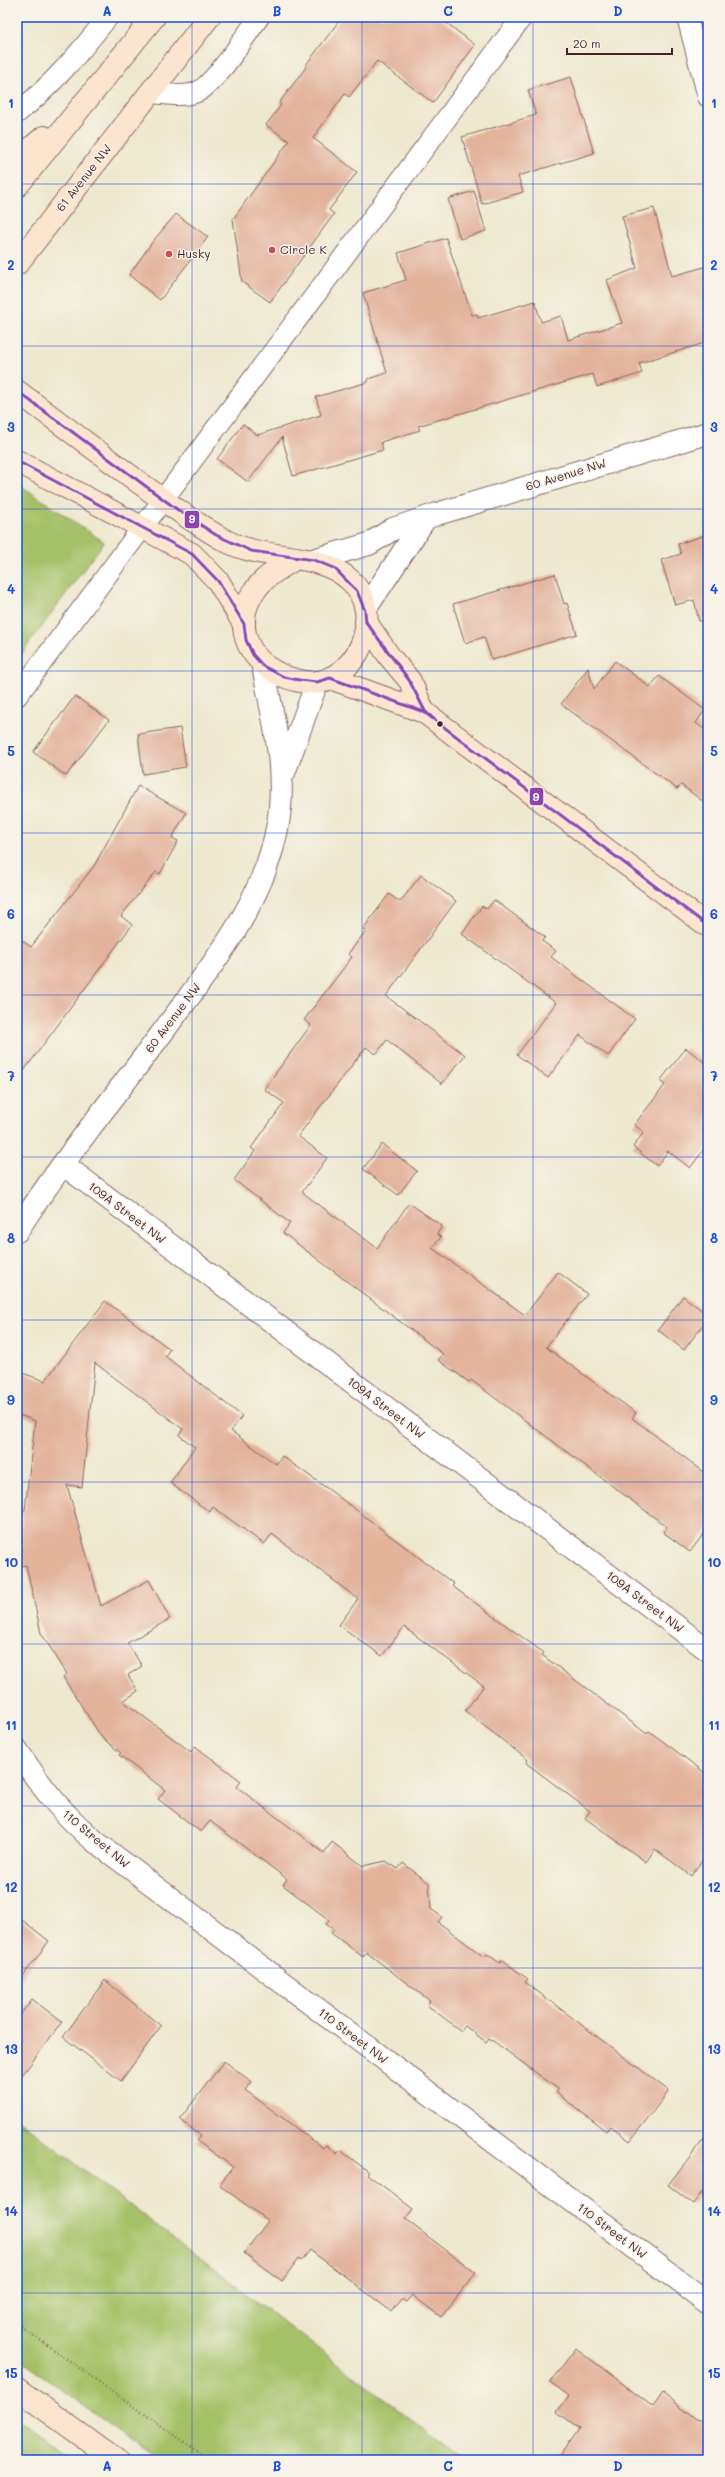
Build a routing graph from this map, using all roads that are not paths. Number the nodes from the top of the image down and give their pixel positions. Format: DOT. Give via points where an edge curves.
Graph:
graph roads {
  1 [pos="108,17"];
  2 [pos="154,17"];
  3 [pos="209,17"];
  4 [pos="259,17"];
  5 [pos="522,17"];
  6 [pos="687,17"];
  7 [pos="118,63"];
  8 [pos="151,93"];
  9 [pos="708,97"];
  10 [pos="17,113"];
  11 [pos="17,160"];
  12 [pos="17,186"];
  13 [pos="17,264"];
  14 [pos="17,391"];
  15 [pos="708,433"];
  16 [pos="17,461"];
  17 [pos="162,499"];
  18 [pos="425,519"];
  19 [pos="140,528"];
  20 [pos="304,560"];
  21 [pos="366,615"];
  22 [pos="244,624"];
  23 [pos="263,666"];
  24 [pos="323,680"];
  25 [pos="17,696"];
  26 [pos="424,712"];
  27 [pos="281,782"];
  28 [pos="708,926"];
  29 [pos="64,1165"];
  30 [pos="17,1231"];
  31 [pos="708,1650"];
  32 [pos="17,1750"];
  33 [pos="708,2303"];
  34 [pos="17,2390"];
  35 [pos="116,2460"];
  1 -- 10 [label="lane" via="37,98"];
  2 -- 7 [label="street"];
  3 -- 8 [label="street, 61 Avenue NW"];
  4 -- 8 [label="lane" via="210,82 199,91 184,95"];
  5 -- 17 [label="lane"];
  6 -- 9 [label="lane"];
  7 -- 11 [label="street"];
  7 -- 12 [label="street"];
  8 -- 13 [label="street, 61 Avenue NW"];
  14 -- 17 [label="street"];
  15 -- 18 [label="street, 60 Avenue NW"];
  16 -- 19 [label="street"];
  17 -- 19 [label="lane"];
  17 -- 20 [label="street" via="212,532 244,549"];
  18 -- 20 [label="street, 60 Avenue NW" via="393,529 369,544"];
  18 -- 21 [label="street"];
  19 -- 22 [label="street" via="169,540 192,554 218,581"];
  19 -- 25 [label="lane"];
  20 -- 21 [label="street" via="332,567 351,581"];
  20 -- 22 [label="street" via="273,572 259,585 247,604"];
  21 -- 24 [label="street" via="363,643 355,658 344,670"];
  21 -- 26 [label="street" via="389,656 410,681"];
  22 -- 23 [label="street" via="246,640 253,655"];
  23 -- 24 [label="street" via="284,677"];
  23 -- 27 [label="street, 60 Avenue NW" via="278,743"];
  24 -- 26 [label="street"];
  24 -- 27 [label="street, 60 Avenue NW"];
  26 -- 28 [label="street"];
  27 -- 29 [label="street, 60 Avenue NW" via="278,823 270,860 233,934"];
  29 -- 30 [label="street, 60 Avenue NW"];
  29 -- 31 [label="street, 109A Street NW"];
  32 -- 33 [label="street, 110 Street NW" via="41,1787 67,1818 97,1843"];
  34 -- 35 [label="street"];
}
